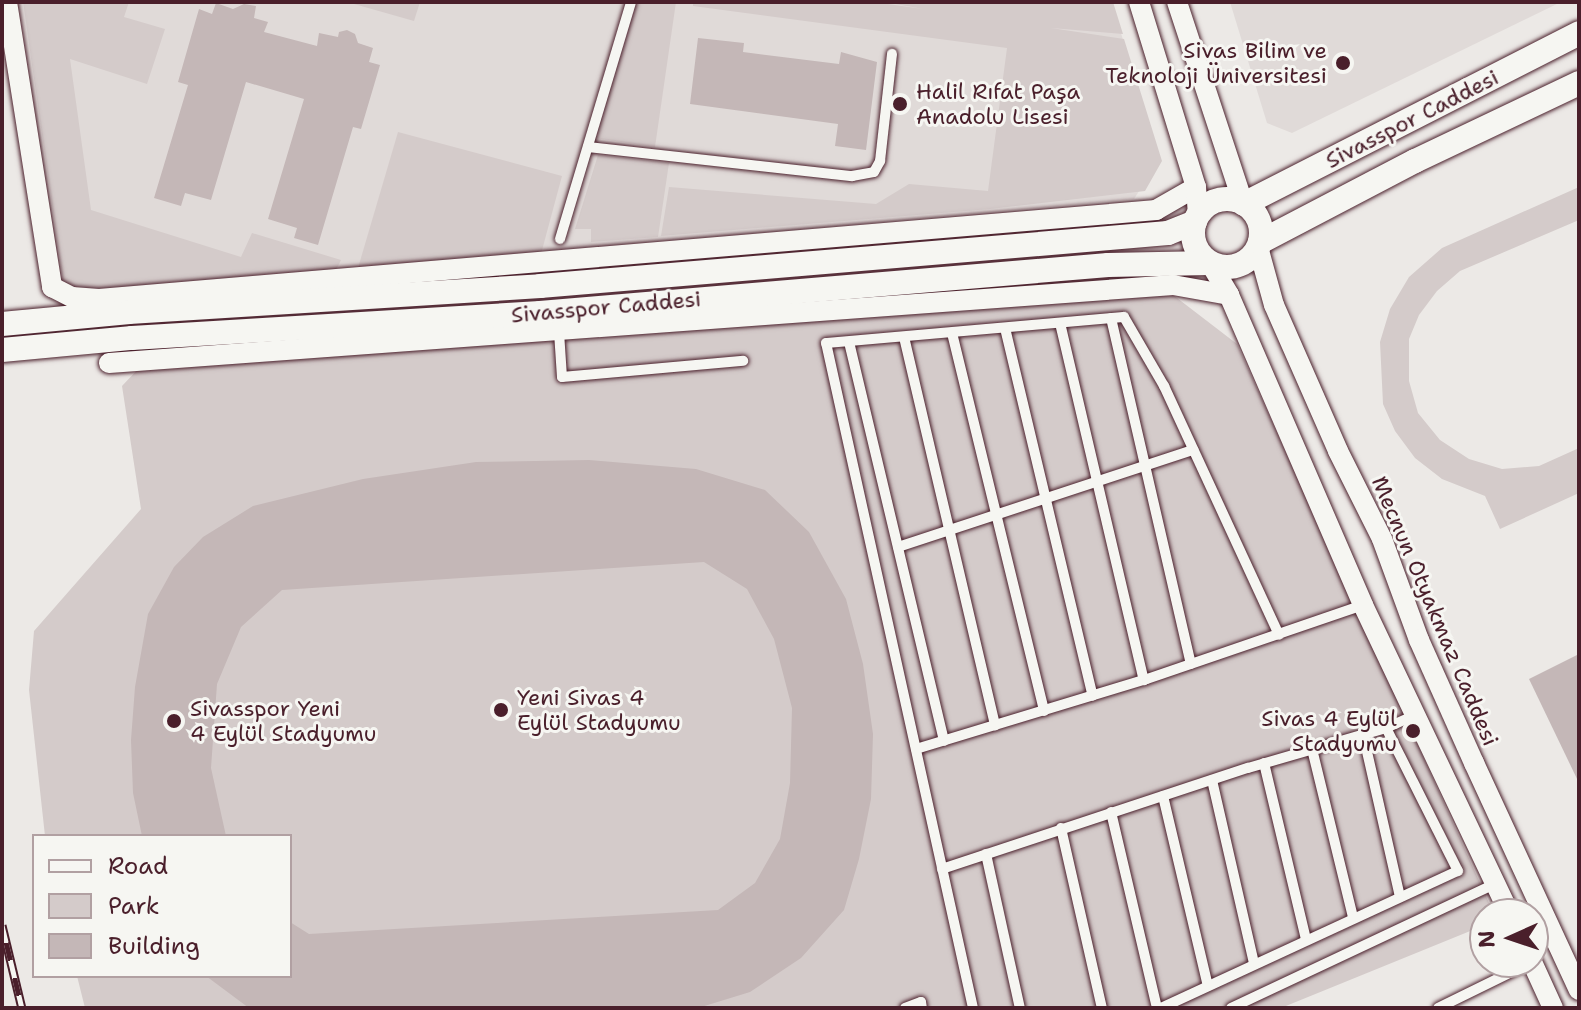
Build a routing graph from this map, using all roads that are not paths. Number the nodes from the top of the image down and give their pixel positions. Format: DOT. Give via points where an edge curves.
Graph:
graph roads {
  1 [pos="7,2"];
  2 [pos="631,2"];
  3 [pos="1139,2"];
  4 [pos="1177,2"];
  5 [pos="1579,33"];
  6 [pos="892,54"];
  7 [pos="1579,83"];
  8 [pos="588,147"];
  9 [pos="1196,187"];
  10 [pos="1243,203"];
  11 [pos="1196,219"];
  12 [pos="560,239"];
  13 [pos="1259,244"];
  14 [pos="1210,263"];
  15 [pos="1229,295"];
  16 [pos="1111,318"];
  17 [pos="1060,323"];
  18 [pos="2,324"];
  19 [pos="1005,328"];
  20 [pos="559,332"];
  21 [pos="952,333"];
  22 [pos="904,337"];
  23 [pos="849,342"];
  24 [pos="2,350"];
  25 [pos="743,361"];
  26 [pos="109,363"];
  27 [pos="1193,450"];
  28 [pos="1145,467"];
  29 [pos="1097,483"];
  30 [pos="1047,500"];
  31 [pos="997,516"];
  32 [pos="948,532"];
  33 [pos="898,547"];
  34 [pos="1363,605"];
  35 [pos="1279,635"];
  36 [pos="1191,664"];
  37 [pos="1144,680"];
  38 [pos="1093,696"];
  39 [pos="1044,711"];
  40 [pos="1415,715"];
  41 [pos="995,725"];
  42 [pos="1386,728"];
  43 [pos="1363,734"];
  44 [pos="944,741"];
  45 [pos="916,749"];
  46 [pos="1312,749"];
  47 [pos="1264,763"];
  48 [pos="1212,780"];
  49 [pos="1163,796"];
  50 [pos="1111,812"];
  51 [pos="1061,828"];
  52 [pos="986,854"];
  53 [pos="942,869"];
  54 [pos="1495,884"];
  55 [pos="1400,897"];
  56 [pos="1502,898"];
  57 [pos="1353,917"];
  58 [pos="1306,939"];
  59 [pos="1254,964"];
  60 [pos="1499,978"];
  61 [pos="1539,978"];
  62 [pos="1208,986"];
  63 [pos="1579,990"];
  64 [pos="905,1008"];
  65 [pos="922,1008"];
  66 [pos="973,1008"];
  67 [pos="1020,1008"];
  68 [pos="1102,1008"];
  69 [pos="1159,1008"];
  70 [pos="1231,1008"];
  71 [pos="1438,1008"];
  72 [pos="1553,1008"];
  1 -- 9 [label="street" via="52,287 72,297 99,299 1156,210"];
  2 -- 8 [label="lane"];
  3 -- 9 [label="street"];
  4 -- 10 [label="street"];
  5 -- 10 [label="street, Sivasspor Caddesi"];
  6 -- 8 [label="lane" via="880,161 874,172 852,176"];
  7 -- 13 [label="street, Sivasspor Caddesi" via="1415,161"];
  8 -- 12 [label="lane"];
  9 -- 11 [label="street"];
  10 -- 11 [label="street" via="1214,202"];
  10 -- 13 [label="street" via="1258,220"];
  11 -- 14 [label="street" via="1196,247"];
  11 -- 18 [label="street, Sivasspor Caddesi" via="1168,233"];
  13 -- 14 [label="street" via="1237,266"];
  13 -- 63 [label="street, Mecnun Otyakmaz Caddesi" via="1274,305"];
  14 -- 15 [label="street"];
  14 -- 24 [label="street, Sivasspor Caddesi" via="1108,265 540,313"];
  15 -- 20 [label="street" via="1173,285"];
  15 -- 34 [label="street"];
  16 -- 17 [label="lane"];
  16 -- 27 [label="lane" via="1124,317"];
  16 -- 28 [label="lane"];
  17 -- 19 [label="lane"];
  17 -- 29 [label="lane"];
  19 -- 21 [label="lane"];
  19 -- 30 [label="lane"];
  20 -- 25 [label="lane" via="562,377"];
  20 -- 26 [label="street"];
  21 -- 22 [label="lane"];
  21 -- 31 [label="lane"];
  22 -- 23 [label="lane"];
  22 -- 32 [label="lane"];
  23 -- 33 [label="lane"];
  23 -- 45 [label="lane" via="826,343"];
  27 -- 28 [label="lane"];
  27 -- 35 [label="lane"];
  28 -- 29 [label="lane"];
  28 -- 36 [label="lane"];
  29 -- 30 [label="lane"];
  29 -- 37 [label="lane"];
  30 -- 31 [label="lane"];
  30 -- 38 [label="lane"];
  31 -- 32 [label="lane"];
  31 -- 39 [label="lane"];
  32 -- 33 [label="lane"];
  32 -- 41 [label="lane"];
  33 -- 44 [label="lane"];
  34 -- 35 [label="lane"];
  34 -- 40 [label="street"];
  35 -- 36 [label="lane"];
  36 -- 37 [label="lane"];
  37 -- 38 [label="lane"];
  38 -- 39 [label="lane"];
  39 -- 41 [label="lane"];
  40 -- 42 [label="lane"];
  40 -- 54 [label="street"];
  41 -- 44 [label="lane"];
  42 -- 43 [label="lane"];
  42 -- 55 [label="lane" via="1458,871"];
  43 -- 46 [label="lane"];
  43 -- 55 [label="lane"];
  44 -- 45 [label="lane"];
  45 -- 53 [label="lane"];
  46 -- 47 [label="lane"];
  46 -- 57 [label="lane"];
  47 -- 48 [label="lane"];
  47 -- 58 [label="lane"];
  48 -- 49 [label="lane"];
  48 -- 59 [label="lane"];
  49 -- 50 [label="lane"];
  49 -- 62 [label="lane"];
  50 -- 51 [label="lane"];
  50 -- 69 [label="lane"];
  51 -- 52 [label="lane"];
  51 -- 68 [label="lane"];
  52 -- 53 [label="lane"];
  52 -- 67 [label="lane"];
  53 -- 66 [label="lane"];
  54 -- 56 [label="street"];
  54 -- 70 [label="lane"];
  55 -- 57 [label="lane"];
  57 -- 58 [label="lane"];
  58 -- 59 [label="lane"];
  59 -- 62 [label="lane"];
  60 -- 71 [label="lane"];
  61 -- 72 [label="street"];
  62 -- 69 [label="lane"];
  64 -- 65 [label="lane" via="921,1002"];
}
